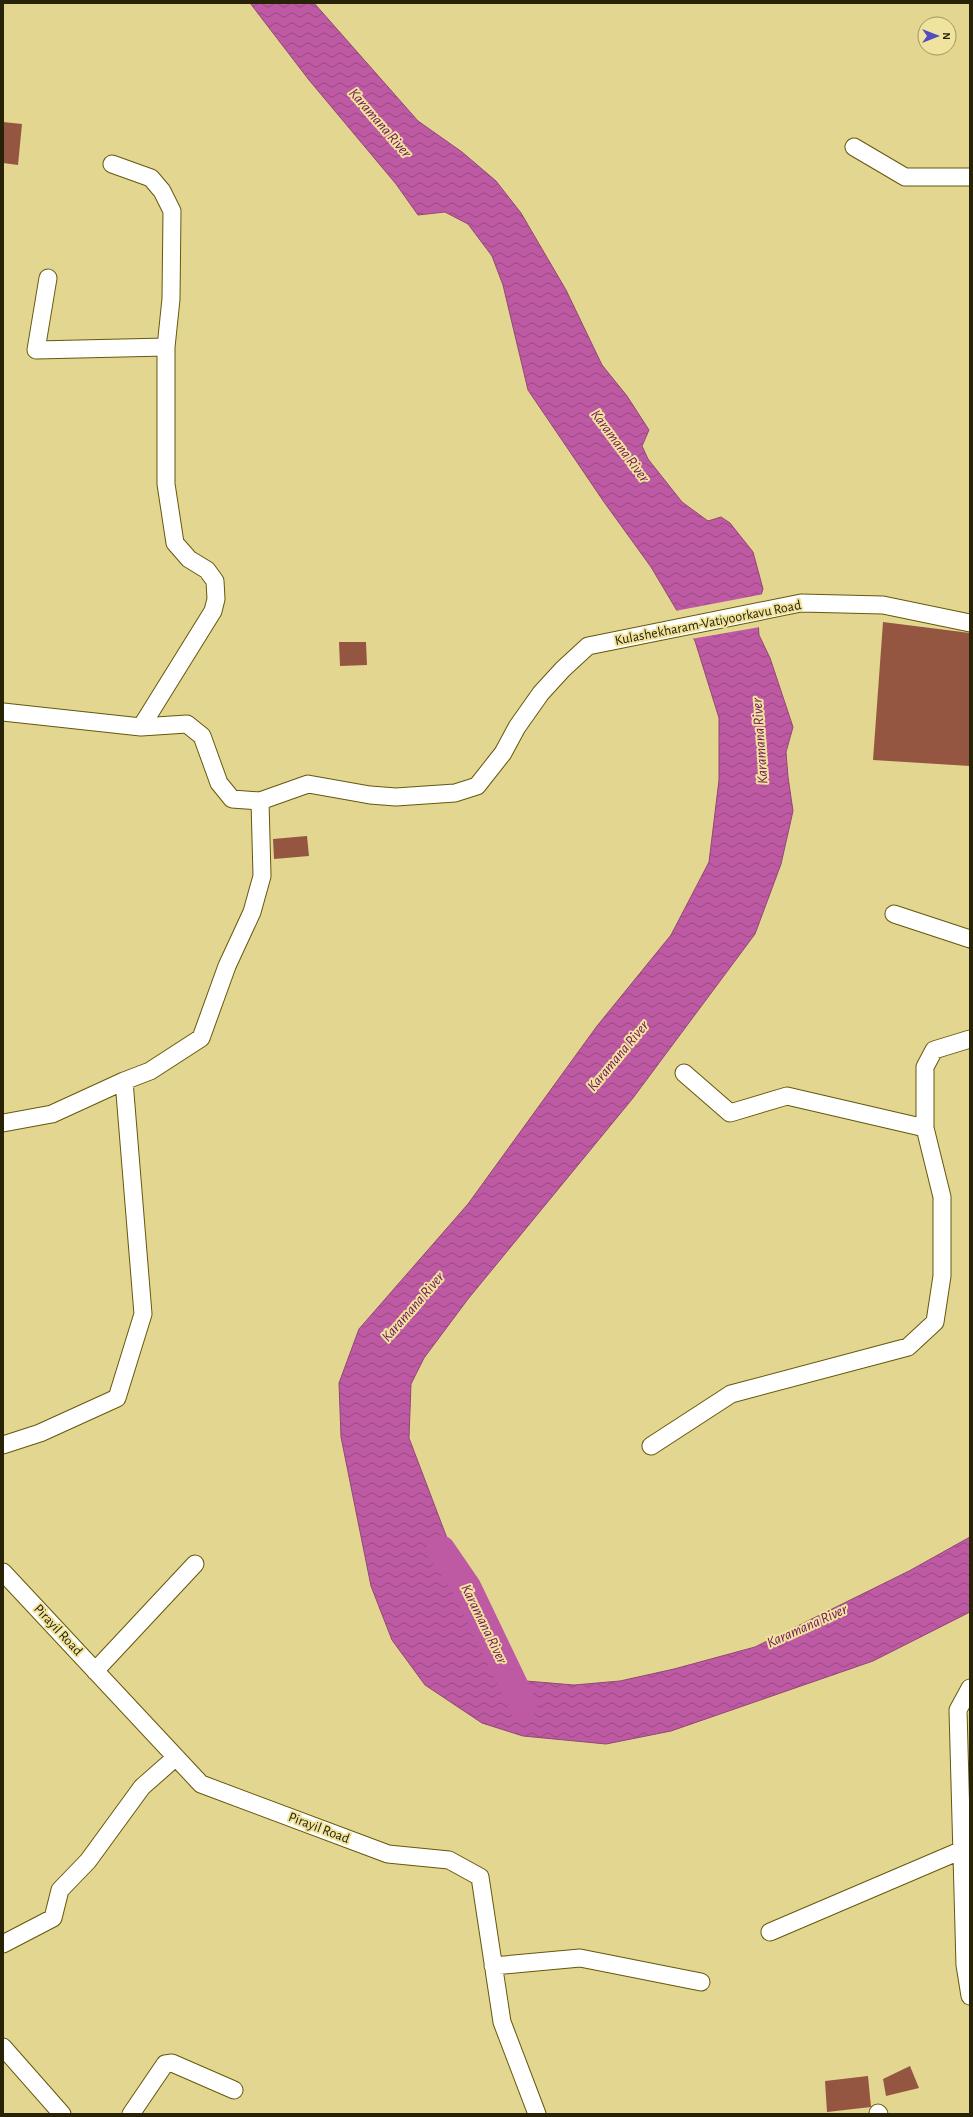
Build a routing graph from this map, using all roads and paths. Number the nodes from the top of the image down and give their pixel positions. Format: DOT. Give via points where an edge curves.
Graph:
graph roads {
  1 [pos="854,147"];
  2 [pos="112,164"];
  3 [pos="970,177"];
  4 [pos="48,278"];
  5 [pos="166,347"];
  6 [pos="970,623"];
  7 [pos="3,712"];
  8 [pos="141,727"];
  9 [pos="260,801"];
  10 [pos="894,914"];
  11 [pos="970,939"];
  12 [pos="970,1039"];
  13 [pos="684,1073"];
  14 [pos="124,1081"];
  15 [pos="3,1123"];
  16 [pos="925,1128"];
  17 [pos="3,1445"];
  18 [pos="651,1446"];
  19 [pos="195,1564"];
  20 [pos="3,1572"];
  21 [pos="95,1671"];
  22 [pos="970,1688"];
  23 [pos="176,1757"];
  24 [pos="962,1850"];
  25 [pos="966,1874"];
  26 [pos="770,1932"];
  27 [pos="3,1944"];
  28 [pos="494,1966"];
  29 [pos="702,1982"];
  30 [pos="970,1996"];
  31 [pos="3,2047"];
  32 [pos="234,2090"];
  33 [pos="62,2114"];
  34 [pos="131,2114"];
  35 [pos="537,2114"];
  1 -- 3 [label="street" via="905,176"];
  2 -- 5 [label="street" via="151,178 162,191 172,211 171,299"];
  4 -- 5 [label="street" via="36,350"];
  5 -- 8 [label="street" via="166,484 175,544 189,559 207,570 215,581 216,599 213,611"];
  6 -- 9 [label="street, Kulashekharam-Vatiyoorkavu Road" via="883,605 801,603 588,646 541,694 517,727 504,753 477,786 455,794 396,797 308,784"];
  7 -- 8 [label="street"];
  8 -- 9 [label="street" via="187,724 202,736 219,783 232,799"];
  9 -- 14 [label="street" via="262,876 252,912 227,966 201,1038 150,1071"];
  10 -- 11 [label="street"];
  12 -- 16 [label="street" via="934,1050 926,1067"];
  13 -- 16 [label="street" via="730,1113 787,1096"];
  14 -- 15 [label="street" via="52,1114"];
  14 -- 17 [label="street" via="143,1314 117,1398 40,1434"];
  16 -- 18 [label="street" via="942,1197 942,1276 935,1322 908,1347 731,1394"];
  19 -- 21 [label="street"];
  20 -- 21 [label="street, Pirayil Road"];
  21 -- 23 [label="street, Pirayil Road"];
  22 -- 24 [label="street" via="958,1710"];
  23 -- 27 [label="street" via="142,1787 88,1861 60,1890 53,1918"];
  23 -- 28 [label="street, Pirayil Road" via="201,1784 388,1854 449,1860 480,1877"];
  24 -- 25 [label="street"];
  24 -- 26 [label="street"];
  25 -- 30 [label="street" via="965,1965"];
  28 -- 29 [label="street" via="580,1958"];
  28 -- 35 [label="street, Pirayil Road" via="502,2022"];
  31 -- 33 [label="street"];
  32 -- 34 [label="street" via="172,2063 165,2064"];
}
